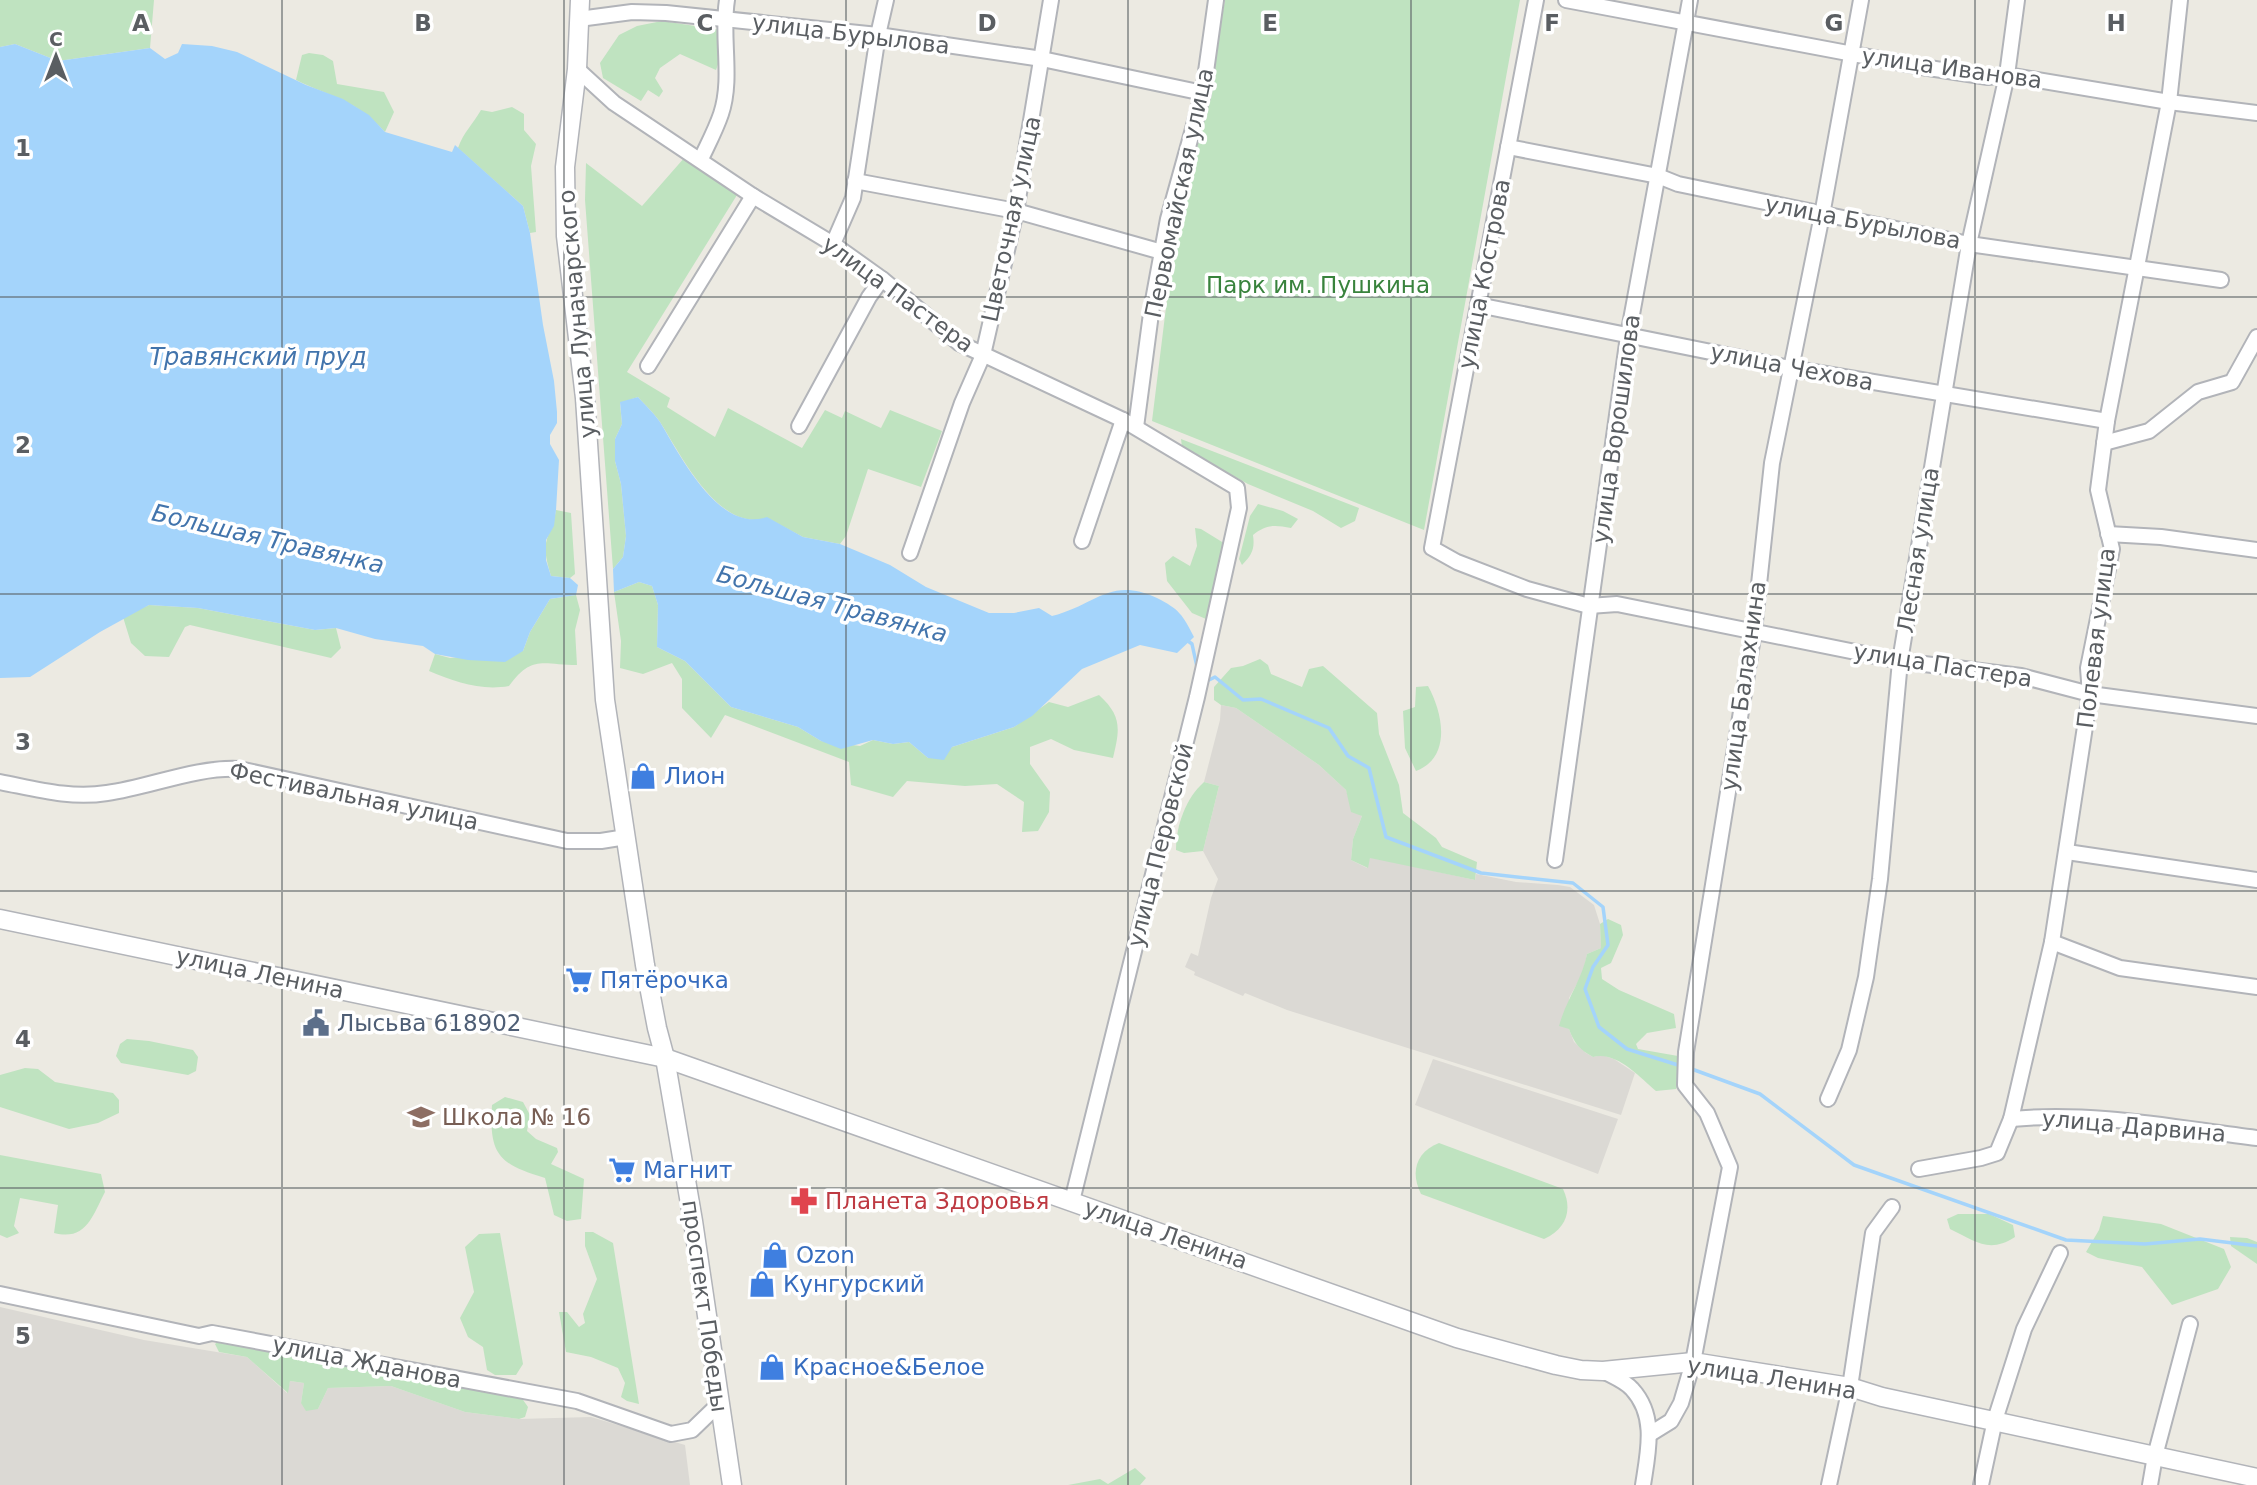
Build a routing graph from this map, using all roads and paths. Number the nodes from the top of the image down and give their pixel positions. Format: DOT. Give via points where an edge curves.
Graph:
graph roads {
  1 [pos="580,0"];
  2 [pos="727,0"];
  3 [pos="886,0"];
  4 [pos="1051,0"];
  5 [pos="1216,0"];
  6 [pos="1536,0"];
  7 [pos="1566,0"];
  8 [pos="1690,0"];
  9 [pos="1860,0"];
  10 [pos="2017,0"];
  11 [pos="2180,0"];
  12 [pos="579,19"];
  13 [pos="724,19"];
  14 [pos="1686,22"];
  15 [pos="878,35"];
  16 [pos="1851,54"];
  17 [pos="1042,59"];
  18 [pos="577,69"];
  19 [pos="2007,75"];
  20 [pos="1203,93"];
  21 [pos="2169,102"];
  22 [pos="2257,113"];
  23 [pos="1508,147"];
  24 [pos="701,159"];
  25 [pos="1658,176"];
  26 [pos="855,181"];
  27 [pos="753,195"];
  28 [pos="1016,211"];
  29 [pos="1822,215"];
  30 [pos="832,244"];
  31 [pos="1969,244"];
  32 [pos="1162,252"];
  33 [pos="2137,268"];
  34 [pos="882,279"];
  35 [pos="2221,280"];
  36 [pos="1478,305"];
  37 [pos="1629,336"];
  38 [pos="2257,337"];
  39 [pos="983,355"];
  40 [pos="648,366"];
  41 [pos="1790,368"];
  42 [pos="1944,395"];
  43 [pos="2108,421"];
  44 [pos="1129,423"];
  45 [pos="799,426"];
  46 [pos="2104,443"];
  47 [pos="1237,488"];
  48 [pos="2108,534"];
  49 [pos="1083,541"];
  50 [pos="1432,548"];
  51 [pos="2257,550"];
  52 [pos="910,553"];
  53 [pos="1590,607"];
  54 [pos="601,629"];
  55 [pos="1754,631"];
  56 [pos="1900,661"];
  57 [pos="2090,694"];
  58 [pos="2257,716"];
  59 [pos="0,782"];
  60 [pos="626,836"];
  61 [pos="2067,852"];
  62 [pos="1555,860"];
  63 [pos="2257,880"];
  64 [pos="0,919"];
  65 [pos="2052,942"];
  66 [pos="2257,988"];
  67 [pos="665,1058"];
  68 [pos="1828,1099"];
  69 [pos="2011,1119"];
  70 [pos="2257,1138"];
  71 [pos="1919,1169"];
  72 [pos="1072,1201"];
  73 [pos="1892,1207"];
  74 [pos="2060,1253"];
  75 [pos="0,1294"];
  76 [pos="2190,1324"];
  77 [pos="1693,1362"];
  78 [pos="1603,1371"];
  79 [pos="1850,1387"];
  80 [pos="720,1403"];
  81 [pos="1995,1420"];
  82 [pos="1650,1434"];
  83 [pos="2155,1456"];
  84 [pos="2257,1478"];
  85 [pos="732,1485"];
  86 [pos="1643,1485"];
  87 [pos="1829,1485"];
  88 [pos="1981,1485"];
  89 [pos="2150,1485"];
  1 -- 12 [label="street, улица Луначарского"];
  2 -- 13 [label="street"];
  3 -- 15 [label="street"];
  4 -- 17 [label="street, Цветочная улица"];
  5 -- 20 [label="street, Первомайская улица"];
  6 -- 23 [label="street, улица Кострова"];
  7 -- 14 [label="street, улица Иванова"];
  8 -- 14 [label="street, улица Ворошилова"];
  9 -- 16 [label="street, улица Балахнина"];
  10 -- 19 [label="street, Лесная улица"];
  11 -- 21 [label="street, Полевая улица"];
  12 -- 13 [label="street, улица Бурылова" via="632,12"];
  12 -- 18 [label="street, улица Луначарского"];
  13 -- 15 [label="street, улица Бурылова"];
  13 -- 24 [label="street" via="722,113"];
  14 -- 16 [label="street, улица Иванова"];
  14 -- 25 [label="street, улица Ворошилова"];
  15 -- 17 [label="street, улица Бурылова"];
  15 -- 26 [label="street"];
  16 -- 19 [label="street, улица Иванова" via="1988,77"];
  16 -- 29 [label="street, улица Балахнина"];
  17 -- 20 [label="street, улица Бурылова"];
  17 -- 28 [label="street, Цветочная улица"];
  18 -- 24 [label="street, улица Пастера" via="614,103"];
  18 -- 54 [label="street, улица Луначарского" via="565,167 566,236 585,398"];
  19 -- 21 [label="street, улица Иванова"];
  19 -- 31 [label="street, Лесная улица"];
  20 -- 32 [label="street, Первомайская улица"];
  21 -- 22 [label="street, улица Иванова"];
  21 -- 33 [label="street, Полевая улица"];
  23 -- 25 [label="street, улица Бурылова"];
  23 -- 36 [label="street, улица Кострова"];
  24 -- 27 [label="street, улица Пастера"];
  25 -- 29 [label="street, улица Бурылова"];
  25 -- 37 [label="street, улица Ворошилова"];
  26 -- 28 [label="street"];
  26 -- 30 [label="street" via="853,198"];
  27 -- 30 [label="street, улица Пастера"];
  27 -- 40 [label="street"];
  28 -- 32 [label="street"];
  28 -- 39 [label="street, Цветочная улица"];
  29 -- 31 [label="street, улица Бурылова"];
  29 -- 41 [label="street, улица Балахнина"];
  30 -- 34 [label="street, улица Пастера"];
  31 -- 33 [label="street, улица Бурылова"];
  31 -- 42 [label="street, Лесная улица"];
  32 -- 44 [label="street, Первомайская улица"];
  33 -- 35 [label="street, улица Бурылова"];
  33 -- 43 [label="street, Полевая улица"];
  34 -- 39 [label="street, улица Пастера" via="958,343"];
  34 -- 45 [label="street"];
  36 -- 37 [label="street, улица Чехова"];
  36 -- 50 [label="street, улица Кострова"];
  37 -- 41 [label="street, улица Чехова"];
  37 -- 53 [label="street, улица Ворошилова"];
  38 -- 46 [label="street" via="2232,382 2198,392 2149,431"];
  39 -- 44 [label="street, улица Пастера"];
  39 -- 52 [label="street, Цветочная улица"];
  41 -- 42 [label="street, улица Чехова"];
  41 -- 55 [label="street, улица Балахнина" via="1772,463"];
  42 -- 43 [label="street, улица Чехова"];
  42 -- 56 [label="street, Лесная улица"];
  43 -- 46 [label="street, Полевая улица"];
  44 -- 47 [label="street, улица Пастера"];
  44 -- 49 [label="street, Первомайская улица"];
  46 -- 48 [label="street, Полевая улица" via="2098,490"];
  47 -- 72 [label="street, улица Перовской" via="1240,508 1197,697"];
  48 -- 51 [label="street"];
  48 -- 57 [label="street, Полевая улица" via="2112,549 2088,668"];
  50 -- 53 [label="street, улица Пастера" via="1527,589"];
  53 -- 55 [label="street, улица Пастера" via="1617,604"];
  53 -- 62 [label="street, улица Ворошилова"];
  54 -- 60 [label="street, проспект Победы" via="605,700"];
  55 -- 56 [label="street, улица Пастера"];
  55 -- 77 [label="street, улица Балахнина" via="1686,1052 1685,1085 1707,1113 1730,1167"];
  56 -- 57 [label="street, улица Пастера" via="2021,676"];
  56 -- 68 [label="street, Лесная улица" via="1866,977 1849,1050"];
  57 -- 58 [label="street, улица Пастера"];
  57 -- 61 [label="street, Полевая улица"];
  59 -- 60 [label="street, Фестивальная улица" via="79,796 214,768 239,769 567,841"];
  60 -- 67 [label="street, проспект Победы" via="645,965"];
  61 -- 63 [label="street"];
  61 -- 65 [label="street, Полевая улица"];
  64 -- 67 [label="street, улица Ленина"];
  65 -- 66 [label="street" via="2120,968"];
  65 -- 69 [label="street, Полевая улица"];
  67 -- 72 [label="street, улица Ленина"];
  67 -- 80 [label="street, проспект Победы"];
  69 -- 70 [label="street, улица Дарвина" via="2095,1118"];
  69 -- 71 [label="street, Полевая улица" via="1997,1153"];
  72 -- 78 [label="street, улица Ленина" via="1457,1338 1556,1366"];
  73 -- 79 [label="street" via="1873,1233"];
  74 -- 81 [label="street" via="2024,1329"];
  75 -- 80 [label="street, улица Жданова" via="199,1336 212,1333 578,1401 671,1434 692,1430"];
  76 -- 83 [label="street"];
  77 -- 78 [label="street, улица Ленина"];
  77 -- 79 [label="street, улица Ленина"];
  77 -- 82 [label="street, улица Балахнина" via="1676,1412"];
  78 -- 82 [label="street" via="1630,1387 1643,1404"];
  79 -- 81 [label="street, улица Ленина"];
  79 -- 87 [label="street"];
  80 -- 85 [label="street, проспект Победы"];
  81 -- 83 [label="street, улица Ленина"];
  81 -- 88 [label="street"];
  82 -- 86 [label="street"];
  83 -- 84 [label="street, улица Ленина"];
  83 -- 89 [label="street"];
}
